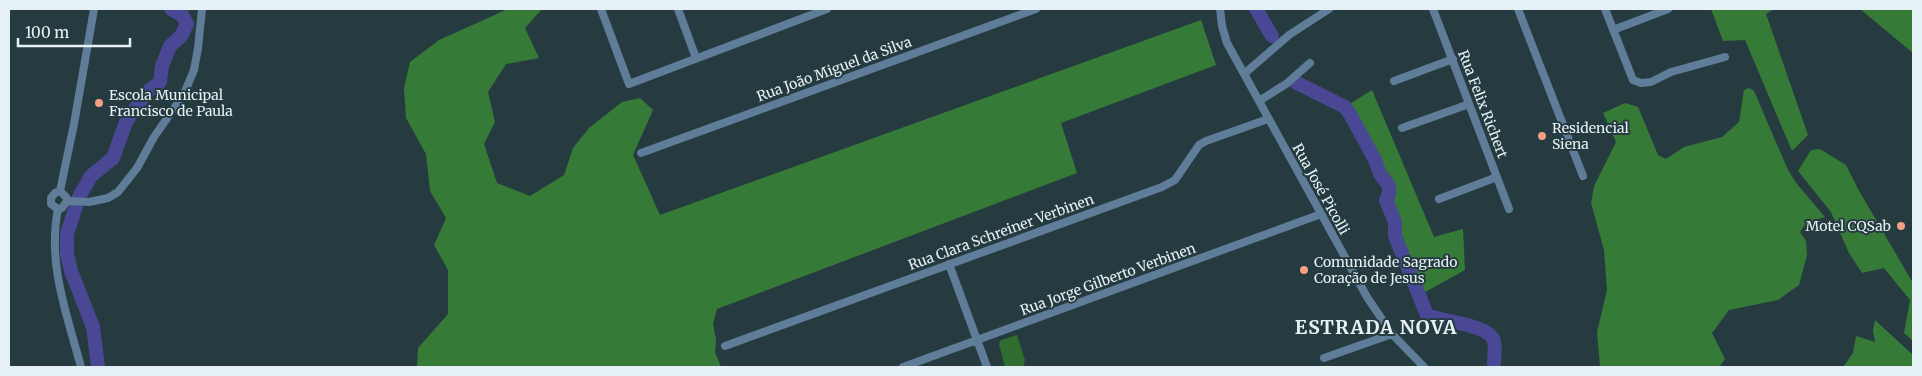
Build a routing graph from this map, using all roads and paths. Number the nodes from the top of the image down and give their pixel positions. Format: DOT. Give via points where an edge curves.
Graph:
graph roads {
  1 [pos="94,9"];
  2 [pos="202,9"];
  3 [pos="600,9"];
  4 [pos="678,9"];
  5 [pos="827,9"];
  6 [pos="1036,9"];
  7 [pos="1220,9"];
  8 [pos="1329,9"];
  9 [pos="1433,9"];
  10 [pos="1518,9"];
  11 [pos="1605,9"];
  12 [pos="1668,9"];
  13 [pos="1614,30"];
  14 [pos="1725,57"];
  15 [pos="696,58"];
  16 [pos="1453,59"];
  17 [pos="1310,63"];
  18 [pos="1244,74"];
  19 [pos="1394,81"];
  20 [pos="1259,101"];
  21 [pos="1470,106"];
  22 [pos="1268,119"];
  23 [pos="1422,126"];
  24 [pos="1402,128"];
  25 [pos="641,153"];
  26 [pos="1584,176"];
  27 [pos="1498,180"];
  28 [pos="60,191"];
  29 [pos="67,201"];
  30 [pos="1440,201"];
  31 [pos="58,209"];
  32 [pos="1510,209"];
  33 [pos="1321,214"];
  34 [pos="950,264"];
  35 [pos="1392,334"];
  36 [pos="977,340"];
  37 [pos="725,346"];
  38 [pos="1324,358"];
  39 [pos="81,367"];
  40 [pos="903,367"];
  41 [pos="987,367"];
  42 [pos="1424,367"];
  1 -- 28 [label="street"];
  2 -- 29 [label="street" via="194,70 184,94 137,168 118,192 108,198 89,202"];
  3 -- 15 [label="street" via="629,84"];
  4 -- 15 [label="street"];
  5 -- 15 [label="street"];
  6 -- 25 [label="street, Rua João Miguel da Silva"];
  7 -- 18 [label="street, Rua José Picolli" via="1227,43"];
  8 -- 18 [label="street" via="1289,35"];
  9 -- 16 [label="street, Rua Felix Richert"];
  10 -- 26 [label="street"];
  11 -- 13 [label="street"];
  12 -- 13 [label="street"];
  13 -- 14 [label="street" via="1633,80 1641,83"];
  16 -- 19 [label="street"];
  16 -- 21 [label="street, Rua Felix Richert"];
  17 -- 20 [label="street"];
  18 -- 20 [label="street, Rua José Picolli"];
  20 -- 22 [label="street, Rua José Picolli"];
  21 -- 23 [label="street"];
  21 -- 24 [label="street"];
  21 -- 27 [label="street, Rua Felix Richert"];
  22 -- 33 [label="street, Rua José Picolli"];
  22 -- 34 [label="street, Rua Clara Schreiner Verbinen" via="1199,145 1175,180 1162,187"];
  27 -- 30 [label="street"];
  27 -- 32 [label="street, Rua Felix Richert"];
  28 -- 29 [label="street"];
  28 -- 31 [label="street" via="51,198"];
  29 -- 31 [label="street"];
  31 -- 39 [label="street" via="54,232 55,266"];
  33 -- 35 [label="street, Rua José Picolli" via="1367,297"];
  33 -- 36 [label="street, Rua Jorge Gilberto Verbinen"];
  34 -- 36 [label="street"];
  34 -- 37 [label="street, Rua Clara Schreiner Verbinen"];
  35 -- 38 [label="street"];
  35 -- 42 [label="street, Rua José Picolli"];
  36 -- 40 [label="street, Rua Jorge Gilberto Verbinen"];
  36 -- 41 [label="street"];
}
